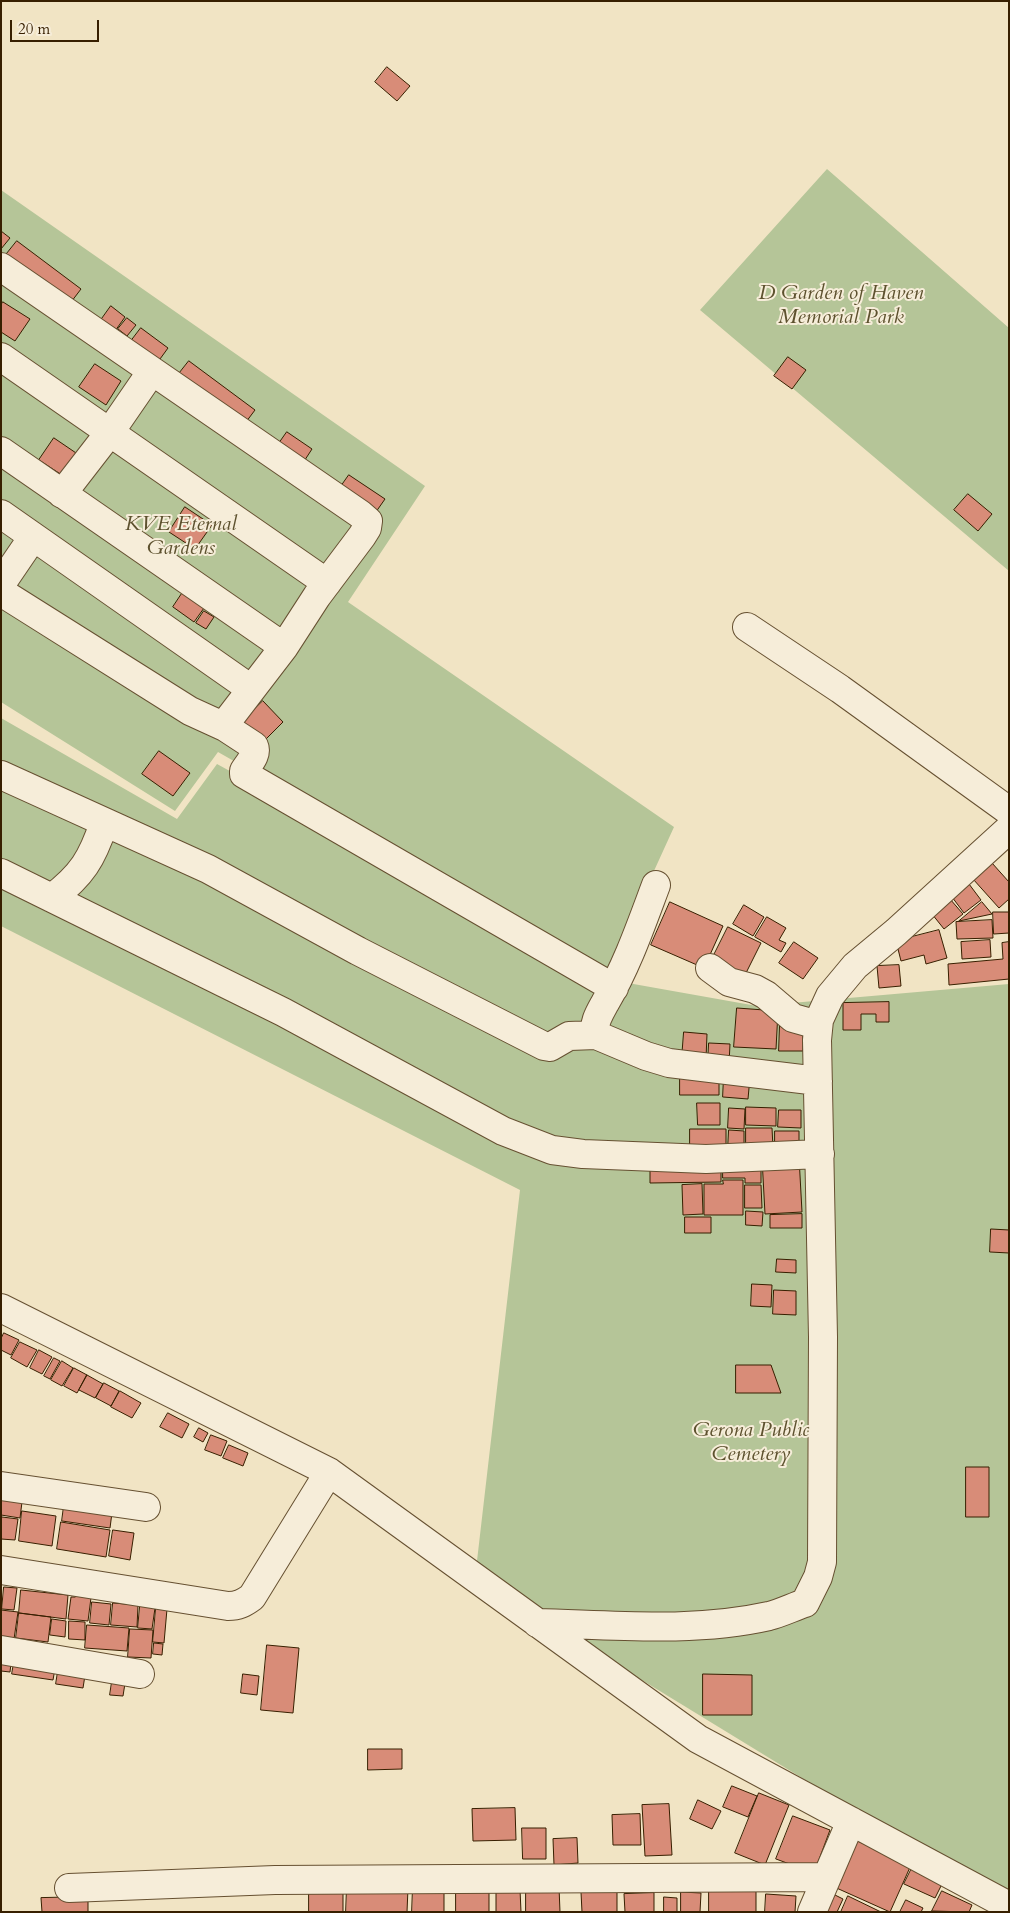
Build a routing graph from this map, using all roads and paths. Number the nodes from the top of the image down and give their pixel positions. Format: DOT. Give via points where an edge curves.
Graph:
graph roads {
  1 [pos="1,267"];
  2 [pos="1,358"];
  3 [pos="152,372"];
  4 [pos="110,432"];
  5 [pos="1,452"];
  6 [pos="62,494"];
  7 [pos="1,514"];
  8 [pos="33,537"];
  9 [pos="327,583"];
  10 [pos="1,584"];
  11 [pos="1,592"];
  12 [pos="747,627"];
  13 [pos="284,647"];
  14 [pos="251,690"];
  15 [pos="225,727"];
  16 [pos="1,776"];
  17 [pos="104,823"];
  18 [pos="1008,829"];
  19 [pos="1,873"];
  20 [pos="656,885"];
  21 [pos="52,898"];
  22 [pos="710,968"];
  23 [pos="614,988"];
  24 [pos="818,1025"];
  25 [pos="596,1035"];
  26 [pos="818,1081"];
  27 [pos="820,1154"];
  28 [pos="1,1308"];
  29 [pos="329,1472"];
  30 [pos="1,1486"];
  31 [pos="146,1507"];
  32 [pos="1,1570"];
  33 [pos="537,1623"];
  34 [pos="1,1650"];
  35 [pos="140,1674"];
  36 [pos="851,1821"];
  37 [pos="827,1877"];
  38 [pos="69,1888"];
  39 [pos="1009,1906"];
  40 [pos="812,1912"];
  1 -- 3 [label="street"];
  2 -- 4 [label="street"];
  3 -- 4 [label="street"];
  3 -- 9 [label="street" via="366,518 367,528"];
  4 -- 6 [label="street"];
  4 -- 9 [label="street"];
  5 -- 6 [label="street"];
  6 -- 13 [label="street"];
  7 -- 8 [label="street"];
  8 -- 10 [label="street"];
  8 -- 14 [label="street"];
  9 -- 13 [label="street"];
  11 -- 15 [label="street" via="190,711"];
  12 -- 18 [label="street" via="840,690"];
  13 -- 14 [label="street"];
  14 -- 15 [label="street"];
  15 -- 23 [label="street" via="256,750 244,774"];
  16 -- 17 [label="street"];
  17 -- 21 [label="street" via="91,858 82,871"];
  17 -- 25 [label="street" via="208,869 358,951 544,1046 550,1047 569,1036"];
  18 -- 24 [label="street" via="855,966 830,996"];
  19 -- 21 [label="street"];
  20 -- 23 [label="street"];
  21 -- 27 [label="street" via="283,1012 504,1131 552,1150 706,1159"];
  22 -- 24 [label="street" via="729,982 766,995 793,1018"];
  23 -- 25 [label="street" via="600,1011"];
  24 -- 26 [label="street"];
  25 -- 26 [label="street" via="669,1063"];
  26 -- 27 [label="street"];
  27 -- 33 [label="street" via="824,1337 822,1562 818,1577 804,1602 771,1616 732,1623 660,1626"];
  28 -- 29 [label="street"];
  29 -- 32 [label="street" via="252,1597 236,1606"];
  29 -- 33 [label="street"];
  30 -- 31 [label="street"];
  33 -- 36 [label="street" via="698,1739"];
  34 -- 35 [label="street"];
  36 -- 37 [label="street"];
  36 -- 39 [label="street"];
  37 -- 38 [label="street" via="275,1880"];
  37 -- 40 [label="street"];
}
